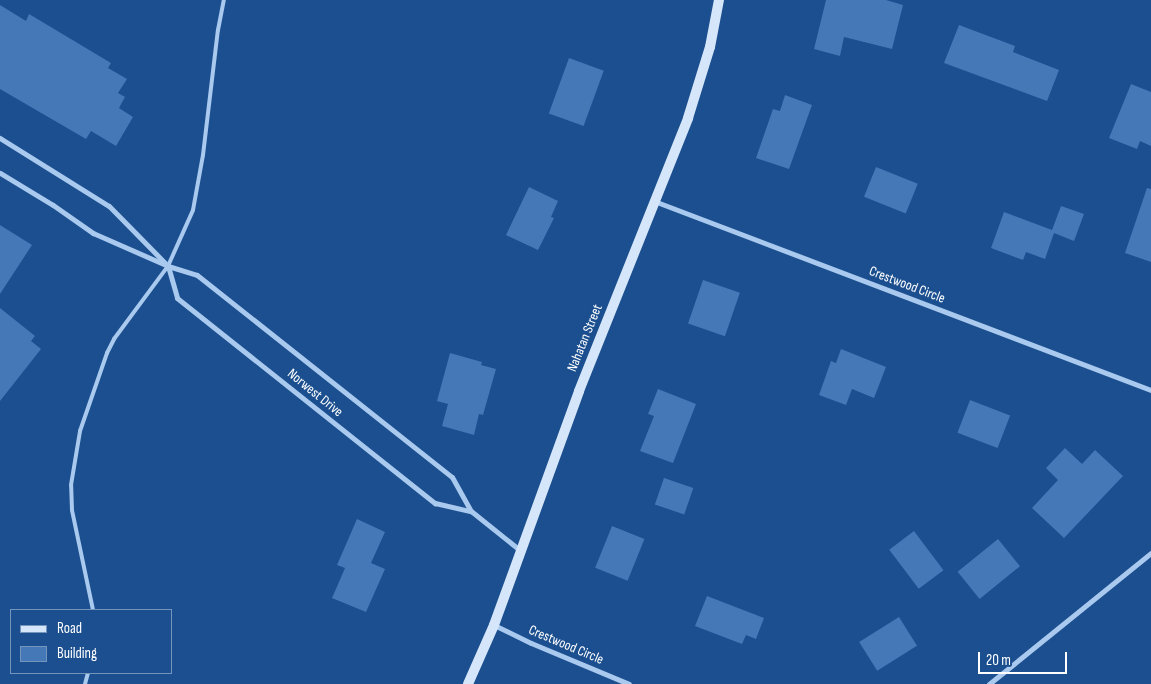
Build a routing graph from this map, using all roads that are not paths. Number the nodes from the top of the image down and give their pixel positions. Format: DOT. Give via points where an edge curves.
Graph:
graph roads {
  1 [pos="224,0"];
  2 [pos="719,0"];
  3 [pos="0,138"];
  4 [pos="0,173"];
  5 [pos="654,201"];
  6 [pos="168,266"];
  7 [pos="1151,390"];
  8 [pos="471,511"];
  9 [pos="522,552"];
  10 [pos="1151,553"];
  11 [pos="93,609"];
  12 [pos="494,625"];
  13 [pos="468,684"];
  14 [pos="629,684"];
  15 [pos="989,684"];
  1 -- 6 [label="lane" via="198,190 193,210"];
  2 -- 5 [label="main road, Nahatan Street" via="710,47 690,109"];
  3 -- 6 [label="street, Norwest Drive" via="109,206"];
  4 -- 6 [label="street, Norwest Drive" via="93,233"];
  5 -- 7 [label="street, Crestwood Circle"];
  5 -- 9 [label="main road, Nahatan Street" via="579,391"];
  6 -- 8 [label="street, Norwest Drive" via="196,274 452,477"];
  6 -- 8 [label="street, Norwest Drive" via="177,298 435,503"];
  6 -- 11 [label="lane" via="114,339 80,431 72,484 72,510"];
  8 -- 9 [label="street, Norwest Drive"];
  9 -- 12 [label="main road, Nahatan Street"];
  10 -- 15 [label="street"];
  12 -- 13 [label="main road, Nahatan Street"];
  12 -- 14 [label="street, Crestwood Circle"];
}
